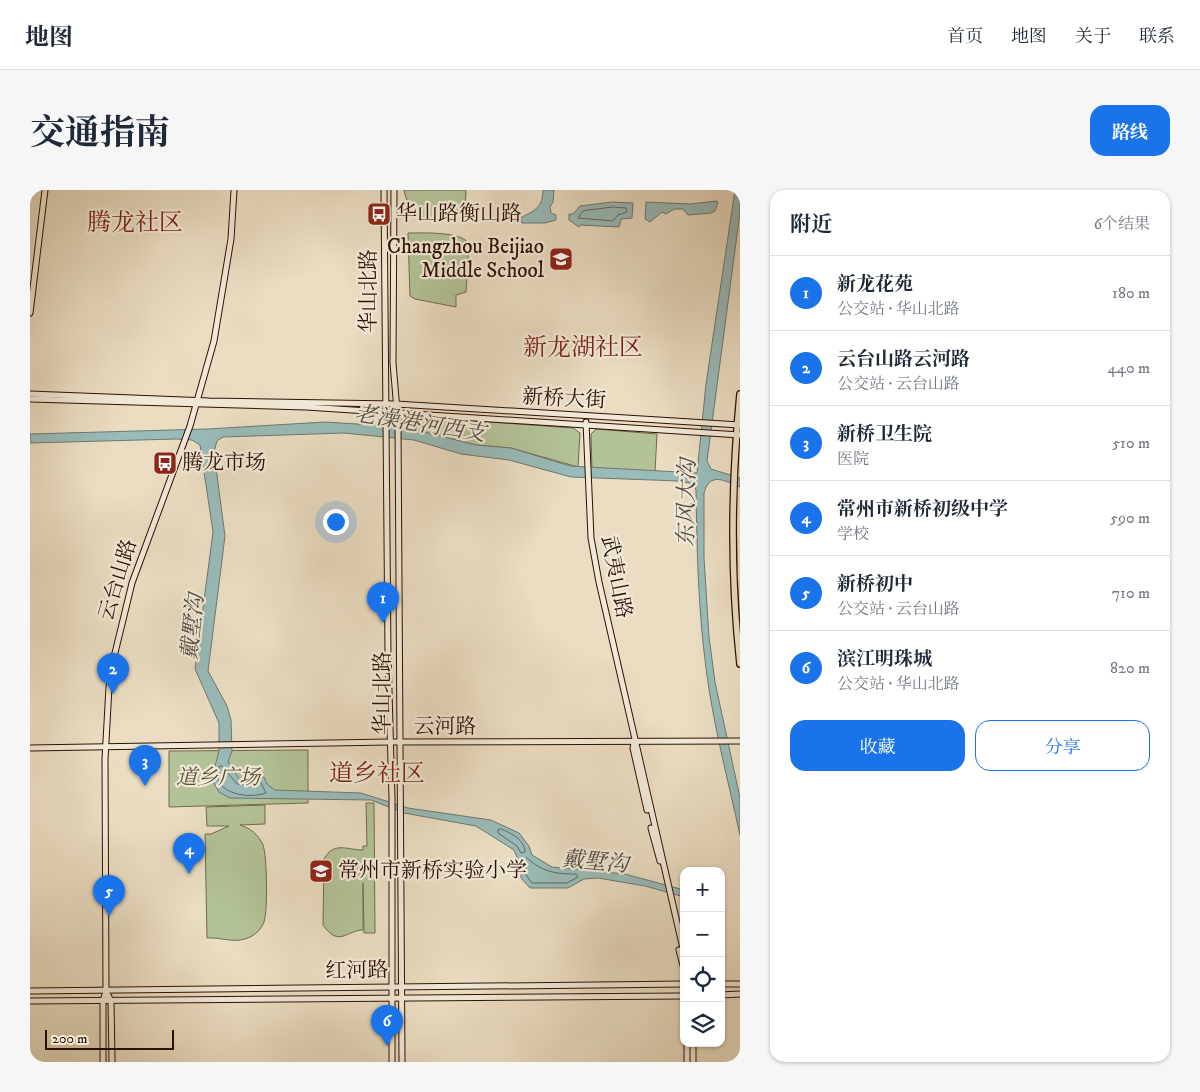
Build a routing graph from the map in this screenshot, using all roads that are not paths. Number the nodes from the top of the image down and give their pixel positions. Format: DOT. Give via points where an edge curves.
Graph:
graph roads {
  1 [pos="45,190"];
  2 [pos="234,190"];
  3 [pos="384,190"];
  4 [pos="394,190"];
  5 [pos="30,313"];
  6 [pos="30,394"];
  7 [pos="740,394"];
  8 [pos="30,399"];
  9 [pos="197,403"];
  10 [pos="385,404"];
  11 [pos="396,404"];
  12 [pos="386,412"];
  13 [pos="397,412"];
  14 [pos="586,416"];
  15 [pos="586,424"];
  16 [pos="738,425"];
  17 [pos="738,435"];
  18 [pos="740,664"];
  19 [pos="740,740"];
  20 [pos="390,742"];
  21 [pos="399,742"];
  22 [pos="634,742"];
  23 [pos="30,748"];
  24 [pos="105,749"];
  25 [pos="669,894"];
  26 [pos="680,937"];
  27 [pos="682,957"];
  28 [pos="680,984"];
  29 [pos="725,984"];
  30 [pos="740,984"];
  31 [pos="393,986"];
  32 [pos="401,986"];
  33 [pos="30,991"];
  34 [pos="106,991"];
  35 [pos="725,994"];
  36 [pos="740,994"];
  37 [pos="680,996"];
  38 [pos="393,998"];
  39 [pos="400,998"];
  40 [pos="30,1001"];
  41 [pos="103,1001"];
  42 [pos="112,1001"];
  43 [pos="687,1047"];
  44 [pos="693,1047"];
  45 [pos="103,1062"];
  46 [pos="112,1062"];
  47 [pos="392,1062"];
  48 [pos="402,1062"];
  49 [pos="687,1062"];
  50 [pos="693,1062"];
  1 -- 5 [label="street"];
  2 -- 9 [label="street, 云台山路" via="232,240 223,292"];
  3 -- 10 [label="street, 华山北路"];
  4 -- 11 [label="street, 华山北路" via="393,363"];
  6 -- 9 [label="street"];
  7 -- 16 [label="main road"];
  8 -- 9 [label="street"];
  9 -- 10 [label="street, 新桥大街"];
  9 -- 12 [label="street, 新桥大街"];
  9 -- 24 [label="street, 云台山路" via="120,625 109,687"];
  10 -- 11 [label="street, 新桥大街"];
  10 -- 12 [label="street, 华山北路"];
  11 -- 13 [label="street, 华山北路"];
  11 -- 14 [label="street, 新桥大街"];
  12 -- 13 [label="street, 新桥大街"];
  12 -- 20 [label="street, 华山北路"];
  13 -- 15 [label="street, 新桥大街"];
  13 -- 21 [label="street, 华山北路"];
  14 -- 15 [label="street, 武夷山路"];
  14 -- 16 [label="street, 新桥大街"];
  15 -- 17 [label="street, 新桥大街"];
  15 -- 22 [label="street, 武夷山路" via="591,538"];
  16 -- 17 [label="main road"];
  17 -- 18 [label="main road" via="732,494 734,600"];
  19 -- 22 [label="street, 云河路"];
  20 -- 21 [label="street, 云河路"];
  20 -- 24 [label="street, 云河路"];
  20 -- 31 [label="street, 华山北路"];
  21 -- 22 [label="street, 云河路"];
  21 -- 32 [label="street, 华山北路"];
  22 -- 25 [label="street, 武夷山路" via="635,758"];
  23 -- 24 [label="street, 云河路"];
  24 -- 34 [label="street, 云台山路"];
  25 -- 26 [label="street, 武夷山路"];
  25 -- 27 [label="street, 武夷山路"];
  28 -- 32 [label="street, 红河路"];
  29 -- 30 [label="street"];
  31 -- 32 [label="street, 红河路"];
  31 -- 34 [label="street, 红河路"];
  31 -- 38 [label="street, 华山北路"];
  32 -- 39 [label="street, 华山北路"];
  33 -- 34 [label="street, 红河路"];
  34 -- 41 [label="street, 云台山路"];
  34 -- 42 [label="street"];
  35 -- 36 [label="street"];
  37 -- 39 [label="street, 红河路"];
  38 -- 39 [label="street, 红河路"];
  38 -- 42 [label="street, 红河路"];
  38 -- 47 [label="street, 华山北路"];
  39 -- 48 [label="street, 华山北路"];
  40 -- 41 [label="street, 红河路"];
  41 -- 42 [label="street, 红河路"];
  41 -- 45 [label="street, 云台山路"];
  42 -- 46 [label="street"];
  43 -- 49 [label="street"];
  44 -- 50 [label="street"];
}
